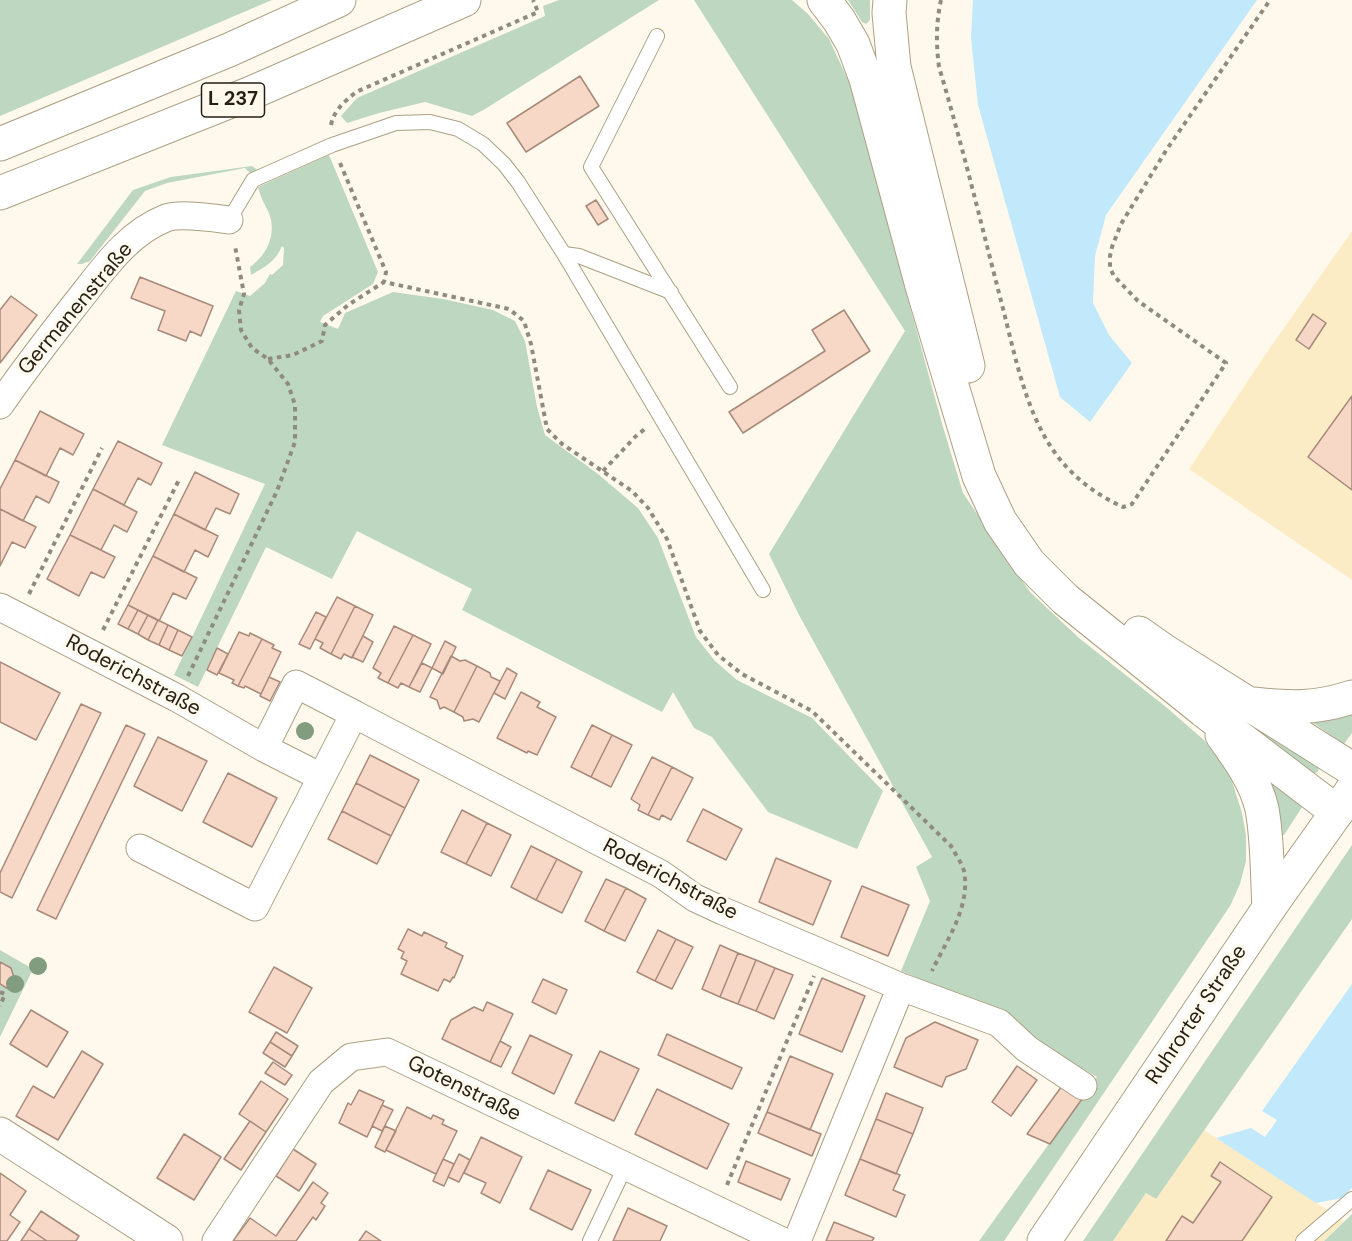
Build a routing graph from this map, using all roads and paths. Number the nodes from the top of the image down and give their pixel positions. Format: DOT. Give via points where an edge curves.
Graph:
graph roads {
  1 [pos="339,0"];
  2 [pos="464,0"];
  3 [pos="533,0"];
  4 [pos="824,0"];
  5 [pos="890,0"];
  6 [pos="940,0"];
  7 [pos="1270,0"];
  8 [pos="657,36"];
  9 [pos="0,144"];
  10 [pos="332,145"];
  11 [pos="0,193"];
  12 [pos="229,220"];
  13 [pos="564,254"];
  14 [pos="384,282"];
  15 [pos="671,292"];
  16 [pos="268,359"];
  17 [pos="730,387"];
  18 [pos="0,405"];
  19 [pos="660,417"];
  20 [pos="102,448"];
  21 [pos="603,471"];
  22 [pos="180,478"];
  23 [pos="763,590"];
  24 [pos="9,611"];
  25 [pos="91,655"];
  26 [pos="177,698"];
  27 [pos="1352,698"];
  28 [pos="1246,703"];
  29 [pos="1203,710"];
  30 [pos="354,714"];
  31 [pos="264,748"];
  32 [pos="1352,769"];
  33 [pos="321,777"];
  34 [pos="1345,801"];
  35 [pos="140,848"];
  36 [pos="1269,908"];
  37 [pos="823,953"];
  38 [pos="911,991"];
  39 [pos="0,992"];
  40 [pos="0,1005"];
  41 [pos="1083,1086"];
  42 [pos="0,1134"];
  43 [pos="625,1167"];
  44 [pos="1352,1199"];
  45 [pos="716,1211"];
  46 [pos="166,1241"];
  47 [pos="216,1241"];
  48 [pos="590,1241"];
  49 [pos="782,1241"];
  50 [pos="797,1241"];
  51 [pos="1044,1241"];
  52 [pos="1303,1241"];
  1 -- 9 [label="main road, L 237" via="229,50"];
  2 -- 11 [label="main road, L 237" via="251,93"];
  3 -- 10 [label="path" via="538,12 356,92 333,117 329,135"];
  4 -- 29 [label="main road" via="853,44 866,79 979,477 1000,521 1029,563 1065,598"];
  5 -- 28 [label="main road" via="894,67 982,422 1014,502 1038,543 1086,595"];
  6 -- 7 [label="path" via="936,42 939,67 1032,408 1049,443 1069,470 1107,500 1123,507 1132,504 1226,363 1120,283 1110,268 1112,247 1121,224 1167,149"];
  8 -- 15 [label="lane" via="591,167"];
  10 -- 12 [label="lane" via="253,180"];
  10 -- 13 [label="lane" via="396,123 430,122 458,129 483,144 504,164"];
  10 -- 14 [label="path" via="386,272"];
  12 -- 16 [label="path" via="244,294 239,310 241,330 252,348"];
  12 -- 18 [label="street, Germanenstraße" via="168,217 144,230 117,252"];
  13 -- 15 [label="lane" via="579,256"];
  13 -- 19 [label="lane"];
  14 -- 16 [label="path" via="325,325 322,341 293,355"];
  14 -- 21 [label="path" via="508,309 524,321 547,429"];
  15 -- 17 [label="lane"];
  16 -- 26 [label="path" via="288,384 295,405 295,442 277,491"];
  19 -- 21 [label="path" via="635,436"];
  19 -- 23 [label="lane"];
  20 -- 24 [label="path"];
  21 -- 38 [label="path" via="648,508 667,539 700,631 718,655 742,674 812,711 951,846 963,870 965,897 954,927"];
  22 -- 25 [label="path"];
  24 -- 25 [label="street, Roderichstraße"];
  25 -- 26 [label="street, Roderichstraße"];
  26 -- 31 [label="street, Roderichstraße"];
  27 -- 28 [label="main road" via="1295,708"];
  28 -- 32 [label="main road"];
  29 -- 34 [label="main road"];
  29 -- 36 [label="main road" via="1244,769 1262,808"];
  30 -- 31 [label="street, Roderichstraße" via="296,684"];
  30 -- 33 [label="street"];
  30 -- 37 [label="street, Roderichstraße" via="661,874 695,898"];
  31 -- 33 [label="street, Roderichstraße"];
  33 -- 35 [label="street" via="255,907"];
  34 -- 36 [label="main road, Ruhrorter Straße"];
  36 -- 51 [label="main road, Ruhrorter Straße"];
  37 -- 38 [label="street, Roderichstraße"];
  37 -- 45 [label="path"];
  38 -- 41 [label="street, Roderichstraße" via="999,1023 1027,1049"];
  38 -- 50 [label="street"];
  39 -- 40 [label="path" via="6,994"];
  42 -- 46 [label="main road"];
  43 -- 45 [label="street, Gotenstraße"];
  43 -- 47 [label="street, Gotenstraße" via="387,1052 351,1057 321,1082"];
  43 -- 48 [label="lane"];
  44 -- 52 [label="lane"];
  45 -- 49 [label="street, Gotenstraße"];
}
